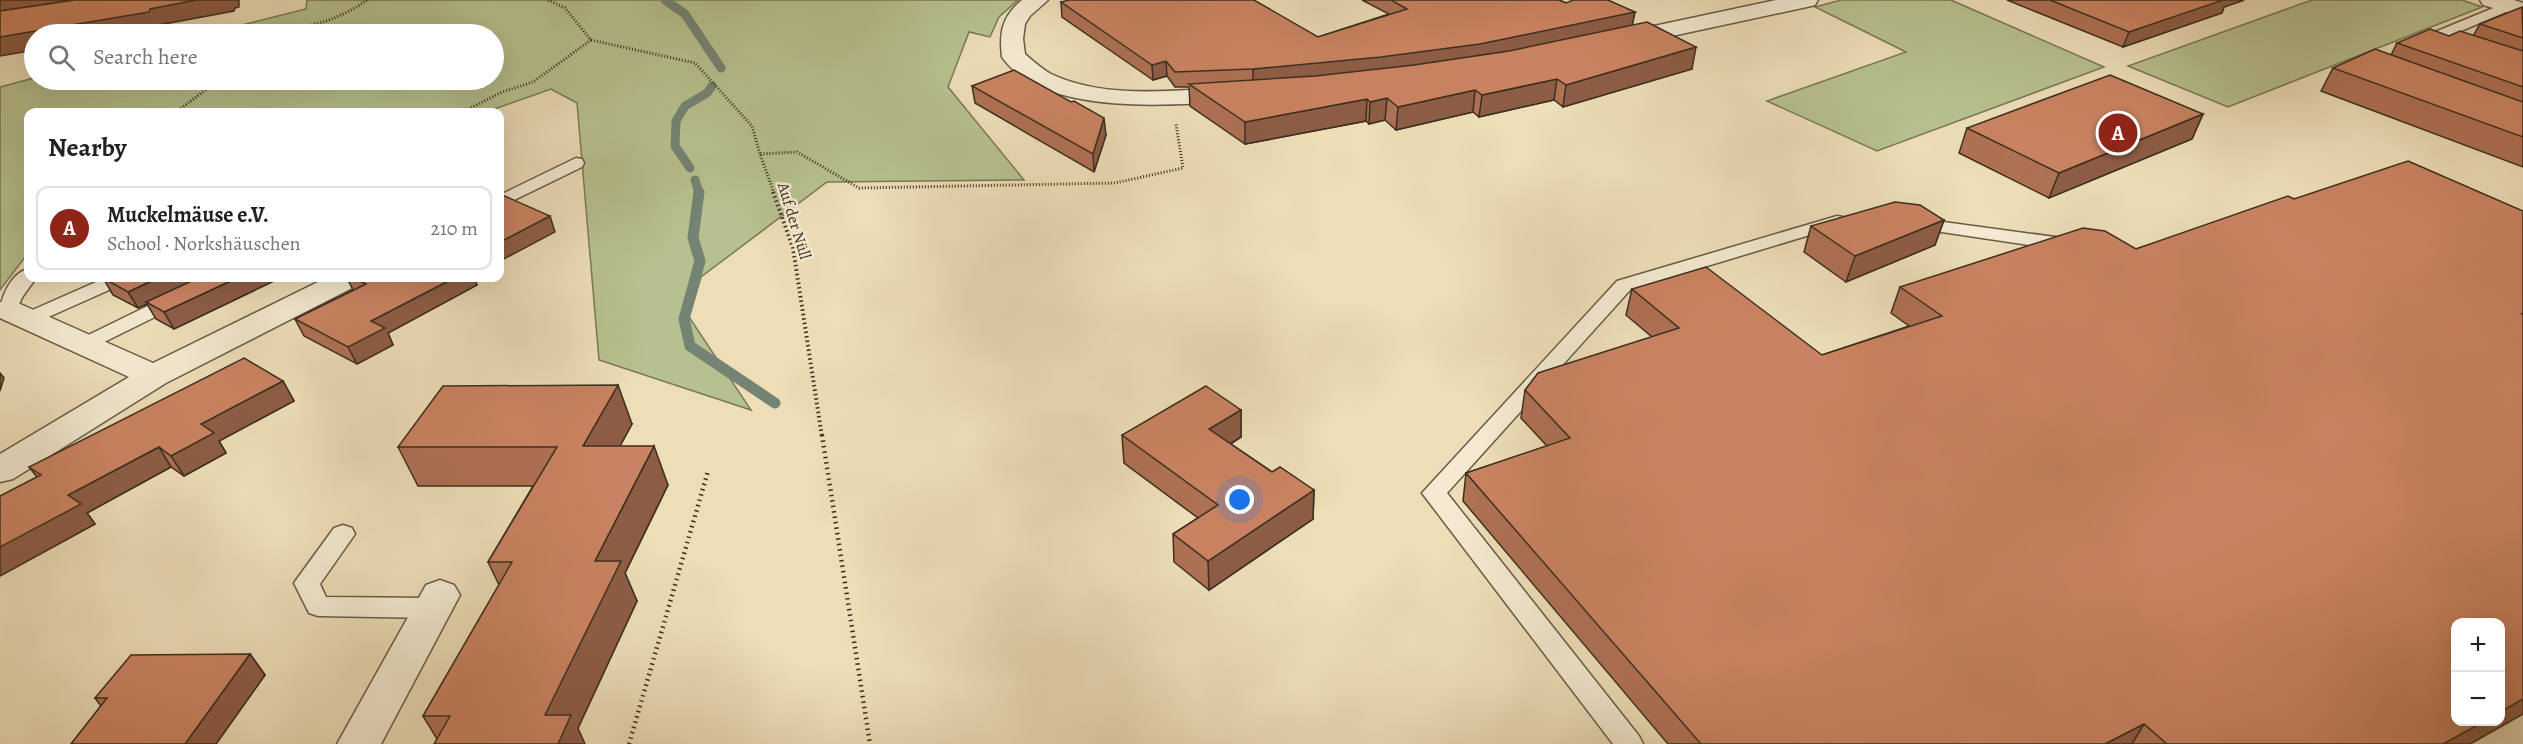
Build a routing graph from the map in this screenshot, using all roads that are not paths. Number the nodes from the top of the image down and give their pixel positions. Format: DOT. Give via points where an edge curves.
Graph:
graph roads {
  1 [pos="1037,0"];
  2 [pos="1807,0"];
  3 [pos="2507,5"];
  4 [pos="2428,40"];
  5 [pos="1600,44"];
  6 [pos="2449,47"];
  7 [pos="2407,49"];
  8 [pos="1253,93"];
  9 [pos="576,163"];
  10 [pos="504,200"];
  11 [pos="1859,215"];
  12 [pos="1893,220"];
  13 [pos="2089,248"];
  14 [pos="24,280"];
  15 [pos="109,282"];
  16 [pos="211,282"];
  17 [pos="341,282"];
  18 [pos="18,315"];
  19 [pos="83,345"];
  20 [pos="154,376"];
  21 [pos="0,470"];
  22 [pos="343,534"];
  23 [pos="436,601"];
  24 [pos="359,744"];
  25 [pos="1629,744"];
  1 -- 8 [label="street" via="1017,17 1010,34 1014,57 1042,79 1122,96"];
  2 -- 5 [label="street"];
  3 -- 4 [label="lane"];
  4 -- 6 [label="lane"];
  4 -- 7 [label="lane"];
  9 -- 10 [label="lane"];
  11 -- 25 [label="lane" via="1624,285 1434,493"];
  12 -- 13 [label="lane"];
  14 -- 18 [label="lane" via="13,295"];
  15 -- 18 [label="lane"];
  16 -- 19 [label="lane"];
  17 -- 20 [label="street"];
  18 -- 19 [label="street"];
  19 -- 20 [label="street"];
  20 -- 21 [label="street"];
  22 -- 23 [label="lane" via="308,583 318,606"];
  23 -- 24 [label="street"];
}
